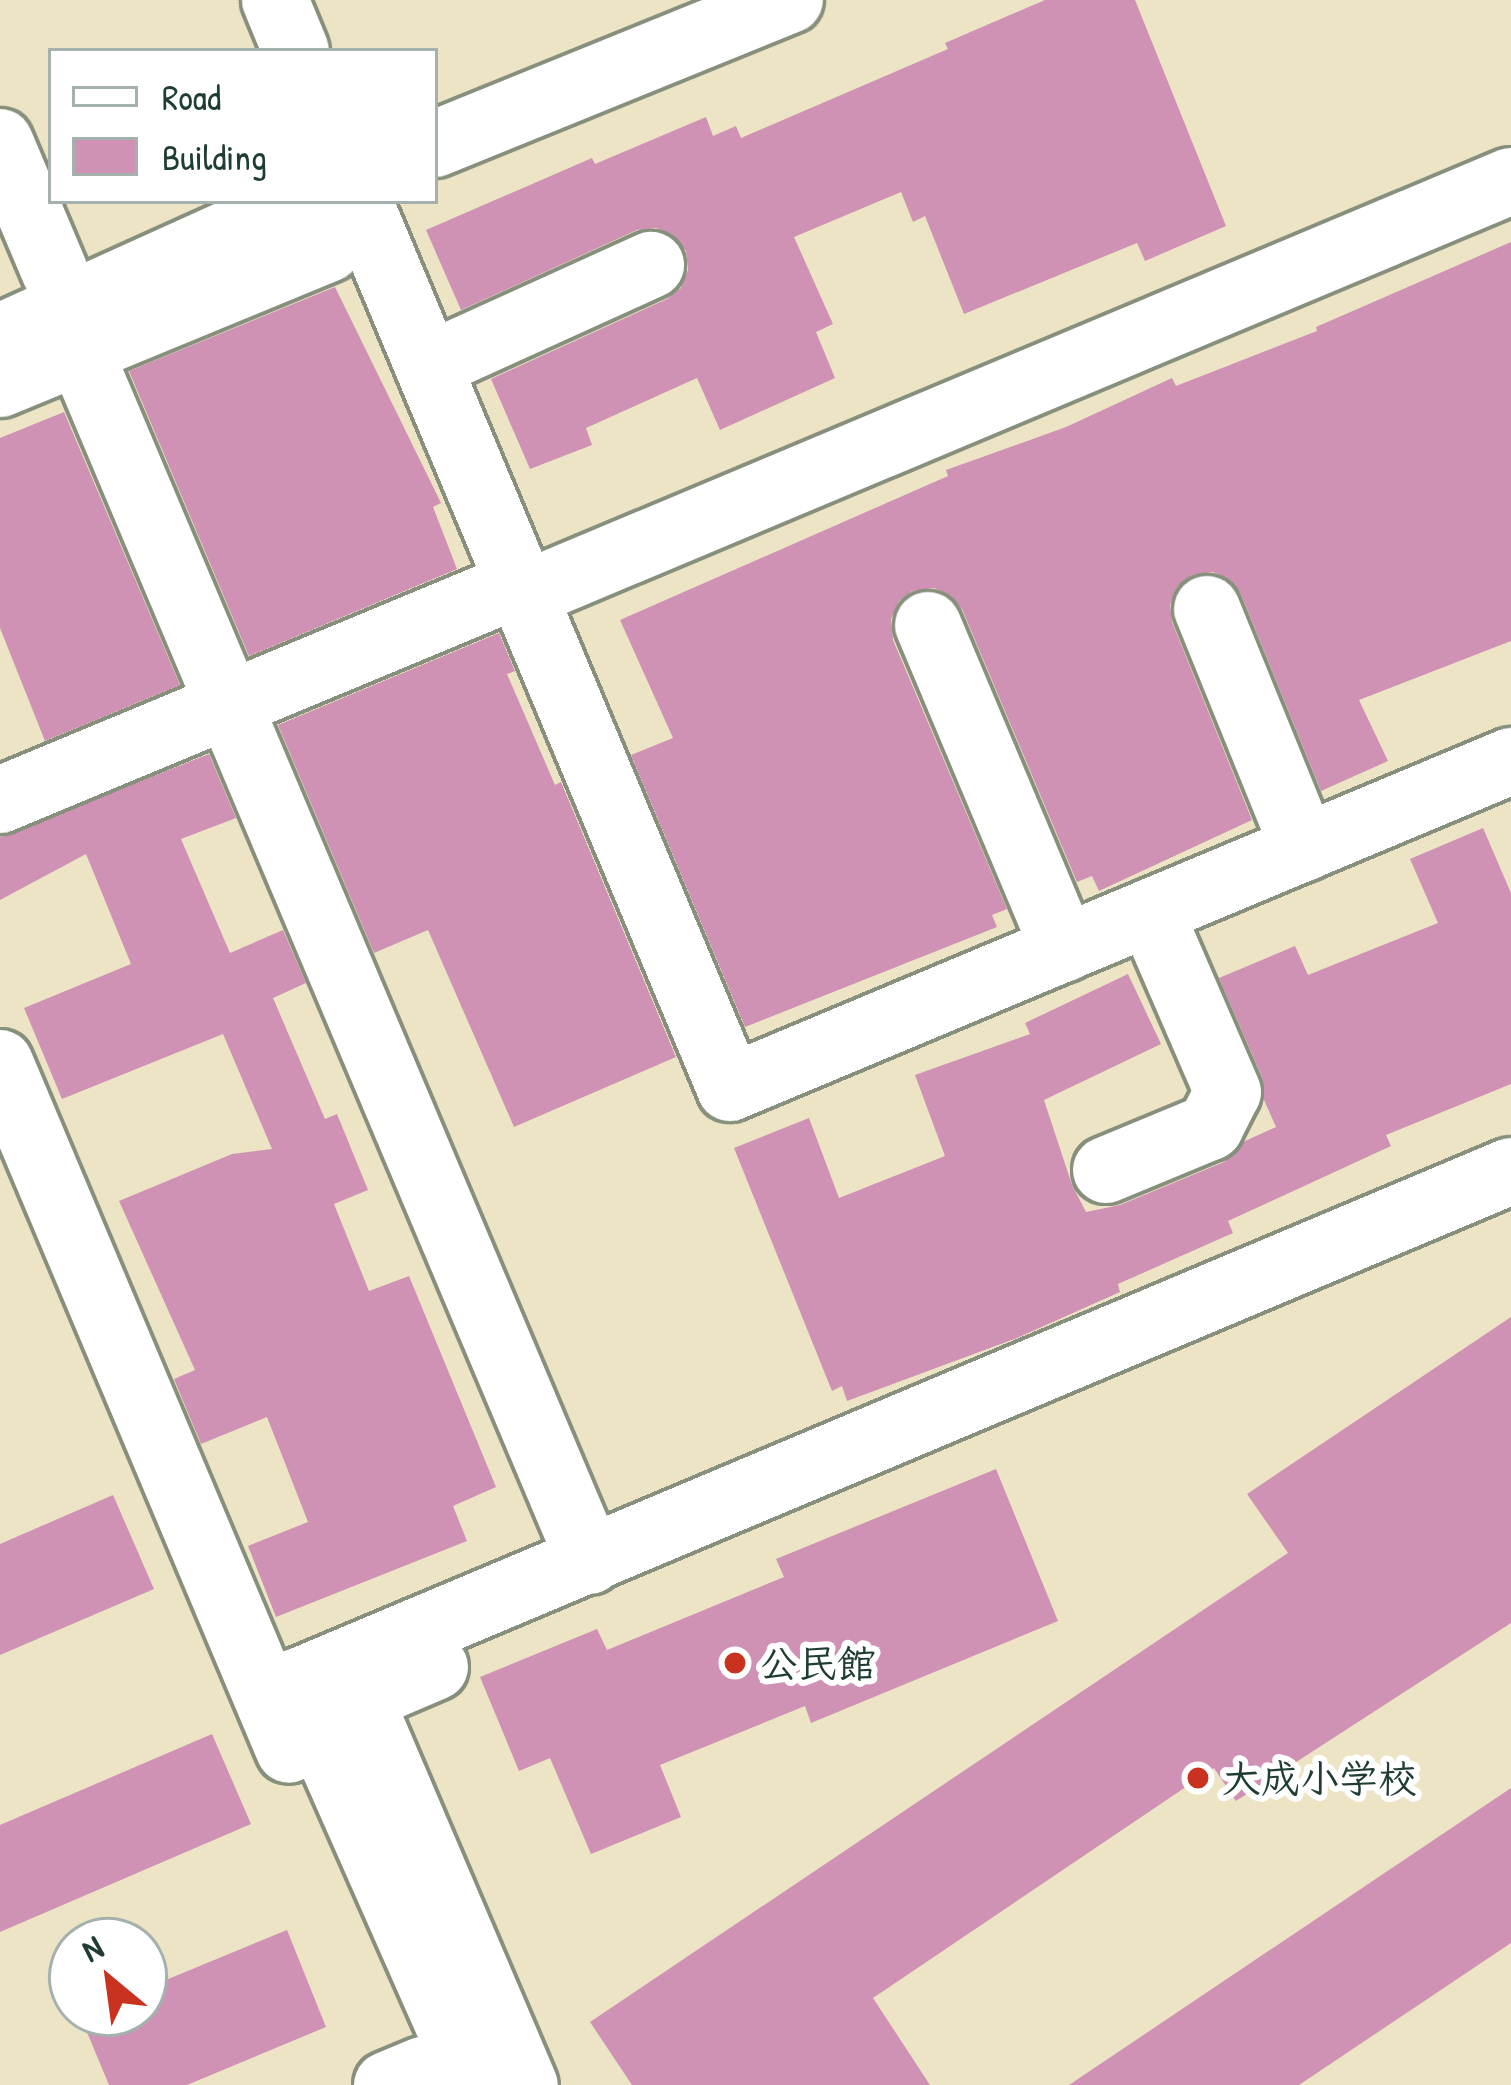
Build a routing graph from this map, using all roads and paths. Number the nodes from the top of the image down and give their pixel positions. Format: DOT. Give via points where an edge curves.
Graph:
graph roads {
  1 [pos="274,0"];
  2 [pos="790,0"];
  3 [pos="295,48"];
  4 [pos="0,142"];
  5 [pos="438,144"];
  6 [pos="1511,181"];
  7 [pos="222,204"];
  8 [pos="329,217"];
  9 [pos="651,265"];
  10 [pos="24,318"];
  11 [pos="428,366"];
  12 [pos="521,590"];
  13 [pos="1207,609"];
  14 [pos="928,625"];
  15 [pos="209,713"];
  16 [pos="1511,761"];
  17 [pos="0,800"];
  18 [pos="1304,848"];
  19 [pos="1150,912"];
  20 [pos="1064,949"];
  21 [pos="0,1063"];
  22 [pos="1106,1170"];
  23 [pos="1511,1171"];
  24 [pos="1511,1214"];
  25 [pos="570,1568"];
  26 [pos="429,2081"];
  27 [pos="525,2085"];
  1 -- 3 [label="street"];
  2 -- 5 [label="street"];
  4 -- 10 [label="street"];
  6 -- 12 [label="street"];
  7 -- 10 [label="street"];
  8 -- 10 [label="street"];
  8 -- 11 [label="street"];
  9 -- 11 [label="street"];
  10 -- 15 [label="street"];
  11 -- 12 [label="street"];
  12 -- 15 [label="street"];
  12 -- 20 [label="street" via="730,1088"];
  13 -- 18 [label="street"];
  14 -- 20 [label="street"];
  15 -- 17 [label="street"];
  15 -- 25 [label="street"];
  16 -- 18 [label="street"];
  18 -- 19 [label="street"];
  19 -- 20 [label="street"];
  19 -- 22 [label="street" via="1228,1092 1210,1127"];
  21 -- 26 [label="street"];
  23 -- 25 [label="street"];
  24 -- 27 [label="street" via="360,1699"];
  25 -- 26 [label="street" via="297,1682"];
}
